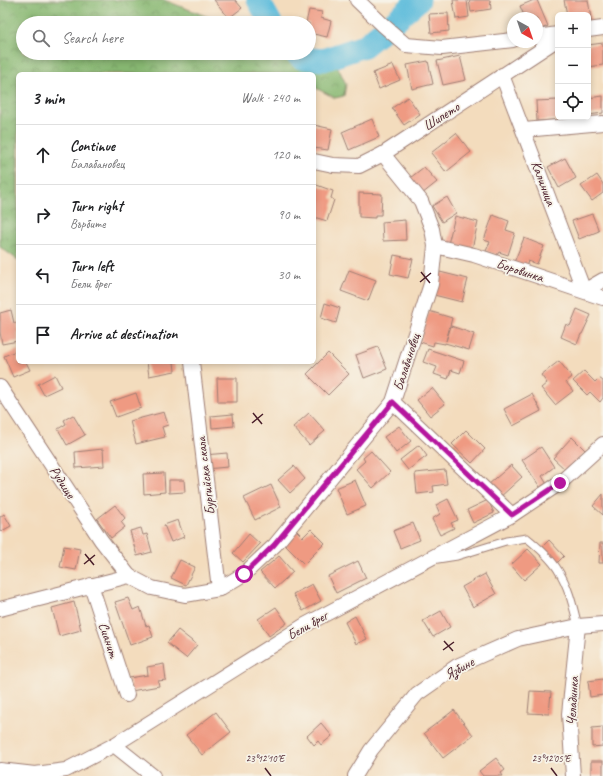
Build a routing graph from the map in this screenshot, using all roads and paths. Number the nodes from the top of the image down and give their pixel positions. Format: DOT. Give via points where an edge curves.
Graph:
graph roads {
  1 [pos="357,0"];
  2 [pos="603,28"];
  3 [pos="591,30"];
  4 [pos="555,34"];
  5 [pos="543,36"];
  6 [pos="507,41"];
  7 [pos="555,41"];
  8 [pos="502,75"];
  9 [pos="603,123"];
  10 [pos="524,130"];
  11 [pos="383,154"];
  12 [pos="316,162"];
  13 [pos="435,246"];
  14 [pos="603,280"];
  15 [pos="584,291"];
  16 [pos="603,298"];
  17 [pos="192,364"];
  18 [pos="0,387"];
  19 [pos="393,402"];
  20 [pos="603,444"];
  21 [pos="512,515"];
  22 [pos="426,560"];
  23 [pos="129,576"];
  24 [pos="91,585"];
  25 [pos="219,589"];
  26 [pos="0,609"];
  27 [pos="603,624"];
  28 [pos="578,626"];
  29 [pos="127,695"];
  30 [pos="114,745"];
  31 [pos="0,770"];
  32 [pos="154,776"];
  33 [pos="355,776"];
  34 [pos="573,776"];
  1 -- 6 [label="street" via="406,45 442,48"];
  2 -- 3 [label="street"];
  4 -- 5 [label="street"];
  7 -- 8 [label="street, Шипето"];
  8 -- 10 [label="street, Калиница"];
  8 -- 11 [label="street, Шипето"];
  9 -- 10 [label="street"];
  10 -- 15 [label="street, Калиница"];
  11 -- 12 [label="street, Шипето" via="359,166 333,166"];
  11 -- 13 [label="street, Балабановец" via="421,201"];
  13 -- 15 [label="street, Боровинка" via="474,255"];
  13 -- 19 [label="street, Балабановец" via="431,284"];
  14 -- 15 [label="street"];
  15 -- 16 [label="street, Боровинка"];
  17 -- 25 [label="street, Бургийска скала"];
  18 -- 23 [label="street, Рудище" via="101,540"];
  19 -- 21 [label="street"];
  19 -- 25 [label="street, Балабановец" via="274,545 244,574"];
  20 -- 21 [label="street, Бели брег" via="560,483"];
  21 -- 22 [label="street, Бели брег"];
  22 -- 28 [label="lane" via="457,556 506,541 527,538 558,569 570,594"];
  22 -- 30 [label="street, Бели брег" via="305,625"];
  23 -- 24 [label="street"];
  23 -- 25 [label="street" via="152,588 185,594"];
  24 -- 26 [label="street"];
  24 -- 29 [label="street, Сианит"];
  27 -- 28 [label="street, Язбине"];
  28 -- 33 [label="street, Язбине" via="518,639 457,666 416,694 371,750"];
  28 -- 34 [label="street, Челадинка" via="569,714"];
  30 -- 31 [label="street, Бели брег" via="66,770 35,774"];
  30 -- 32 [label="street"];
}
